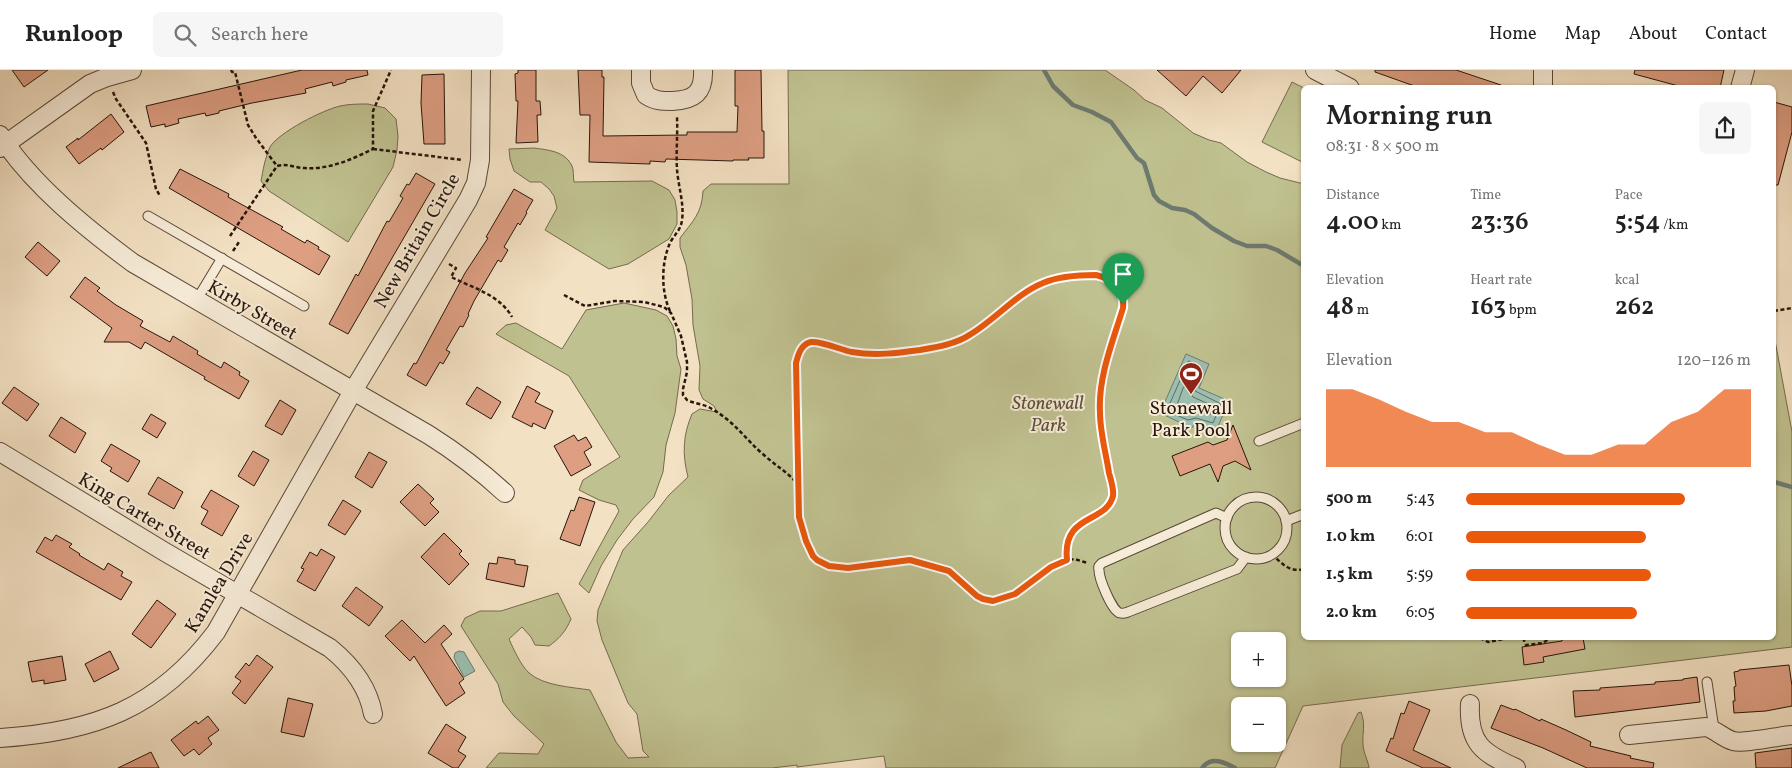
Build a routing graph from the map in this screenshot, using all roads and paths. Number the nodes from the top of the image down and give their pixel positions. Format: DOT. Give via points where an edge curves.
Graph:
graph roads {
  1 [pos="132,70"];
  2 [pos="231,70"];
  3 [pos="391,70"];
  4 [pos="481,70"];
  5 [pos="641,70"];
  6 [pos="704,70"];
  7 [pos="1315,70"];
  8 [pos="1543,70"];
  9 [pos="1745,70"];
  10 [pos="1344,85"];
  11 [pos="1543,85"];
  12 [pos="1741,85"];
  13 [pos="116,99"];
  14 [pos="677,101"];
  15 [pos="2,143"];
  16 [pos="373,149"];
  17 [pos="457,159"];
  18 [pos="277,166"];
  19 [pos="160,196"];
  20 [pos="148,216"];
  21 [pos="230,236"];
  22 [pos="222,258"];
  23 [pos="451,277"];
  24 [pos="564,295"];
  25 [pos="196,300"];
  26 [pos="304,306"];
  27 [pos="1792,308"];
  28 [pos="1776,311"];
  29 [pos="672,313"];
  30 [pos="512,317"];
  31 [pos="353,391"];
  32 [pos="1301,424"];
  33 [pos="1259,441"];
  34 [pos="0,452"];
  35 [pos="798,484"];
  36 [pos="505,493"];
  37 [pos="1301,515"];
  38 [pos="1227,518"];
  39 [pos="1286,521"];
  40 [pos="1272,554"];
  41 [pos="1246,557"];
  42 [pos="1067,560"];
  43 [pos="1099,566"];
  44 [pos="1301,570"];
  45 [pos="238,594"];
  46 [pos="1484,640"];
  47 [pos="1498,640"];
  48 [pos="1524,640"];
  49 [pos="1547,640"];
  50 [pos="1707,682"];
  51 [pos="1470,704"];
  52 [pos="373,714"];
  53 [pos="1714,729"];
  54 [pos="1628,735"];
  55 [pos="1792,735"];
  56 [pos="0,738"];
  57 [pos="1516,768"];
  1 -- 15 [label="street" via="90,84"];
  2 -- 18 [label="path" via="235,72 248,125"];
  3 -- 16 [label="path" via="374,111"];
  4 -- 31 [label="street, New Britain Circle" via="480,160 476,183"];
  5 -- 14 [label="street" via="641,83 646,95 660,102"];
  6 -- 14 [label="street" via="698,92 686,100"];
  7 -- 10 [label="street"];
  8 -- 11 [label="street"];
  9 -- 12 [label="street"];
  13 -- 19 [label="path" via="146,143"];
  14 -- 29 [label="path" via="682,220 669,245 664,274 665,296"];
  15 -- 25 [label="street, Kirby Street" via="100,238 133,263"];
  16 -- 17 [label="path"];
  16 -- 18 [label="path" via="324,167"];
  18 -- 21 [label="path"];
  20 -- 22 [label="lane"];
  22 -- 25 [label="lane"];
  22 -- 26 [label="lane"];
  23 -- 30 [label="path" via="498,300"];
  24 -- 29 [label="path" via="585,306 615,301 644,302 664,307"];
  25 -- 31 [label="street, Kirby Street"];
  27 -- 28 [label="path"];
  29 -- 35 [label="path" via="687,362 683,395 687,400 721,414"];
  31 -- 36 [label="street, Kirby Street" via="451,449"];
  31 -- 45 [label="street, Kamlea Drive"];
  32 -- 33 [label="lane"];
  34 -- 45 [label="street, King Carter Street"];
  35 -- 42 [label="path" via="799,517 806,541 813,556 829,566 848,568 910,560 949,571 977,596 993,601 1015,594 1051,567"];
  35 -- 42 [label="path" via="796,363 800,351 807,344 814,342 876,354 944,346 970,335 1044,282 1096,275 1116,284 1123,299 1100,391 1100,412 1113,492 1107,506 1075,528 1069,540"];
  37 -- 39 [label="lane"];
  38 -- 39 [label="lane" via="1242,500 1258,497 1279,507"];
  38 -- 41 [label="lane" via="1228,542"];
  38 -- 43 [label="lane" via="1216,514 1106,560"];
  39 -- 40 [label="lane" via="1286,537"];
  40 -- 41 [label="lane" via="1262,558"];
  40 -- 44 [label="path" via="1291,569"];
  41 -- 43 [label="lane" via="1236,569 1123,614 1111,604"];
  42 -- 43 [label="path"];
  45 -- 52 [label="street, King Carter Street" via="342,658 365,688"];
  45 -- 56 [label="street, Kamlea Drive" via="202,650 182,671 141,703 87,725 56,733"];
  46 -- 47 [label="path"];
  48 -- 49 [label="path" via="1526,646"];
  50 -- 53 [label="lane"];
  51 -- 57 [label="street" via="1476,740 1493,758"];
  53 -- 54 [label="street" via="1706,727"];
  53 -- 55 [label="street" via="1733,741 1744,742"];
}
